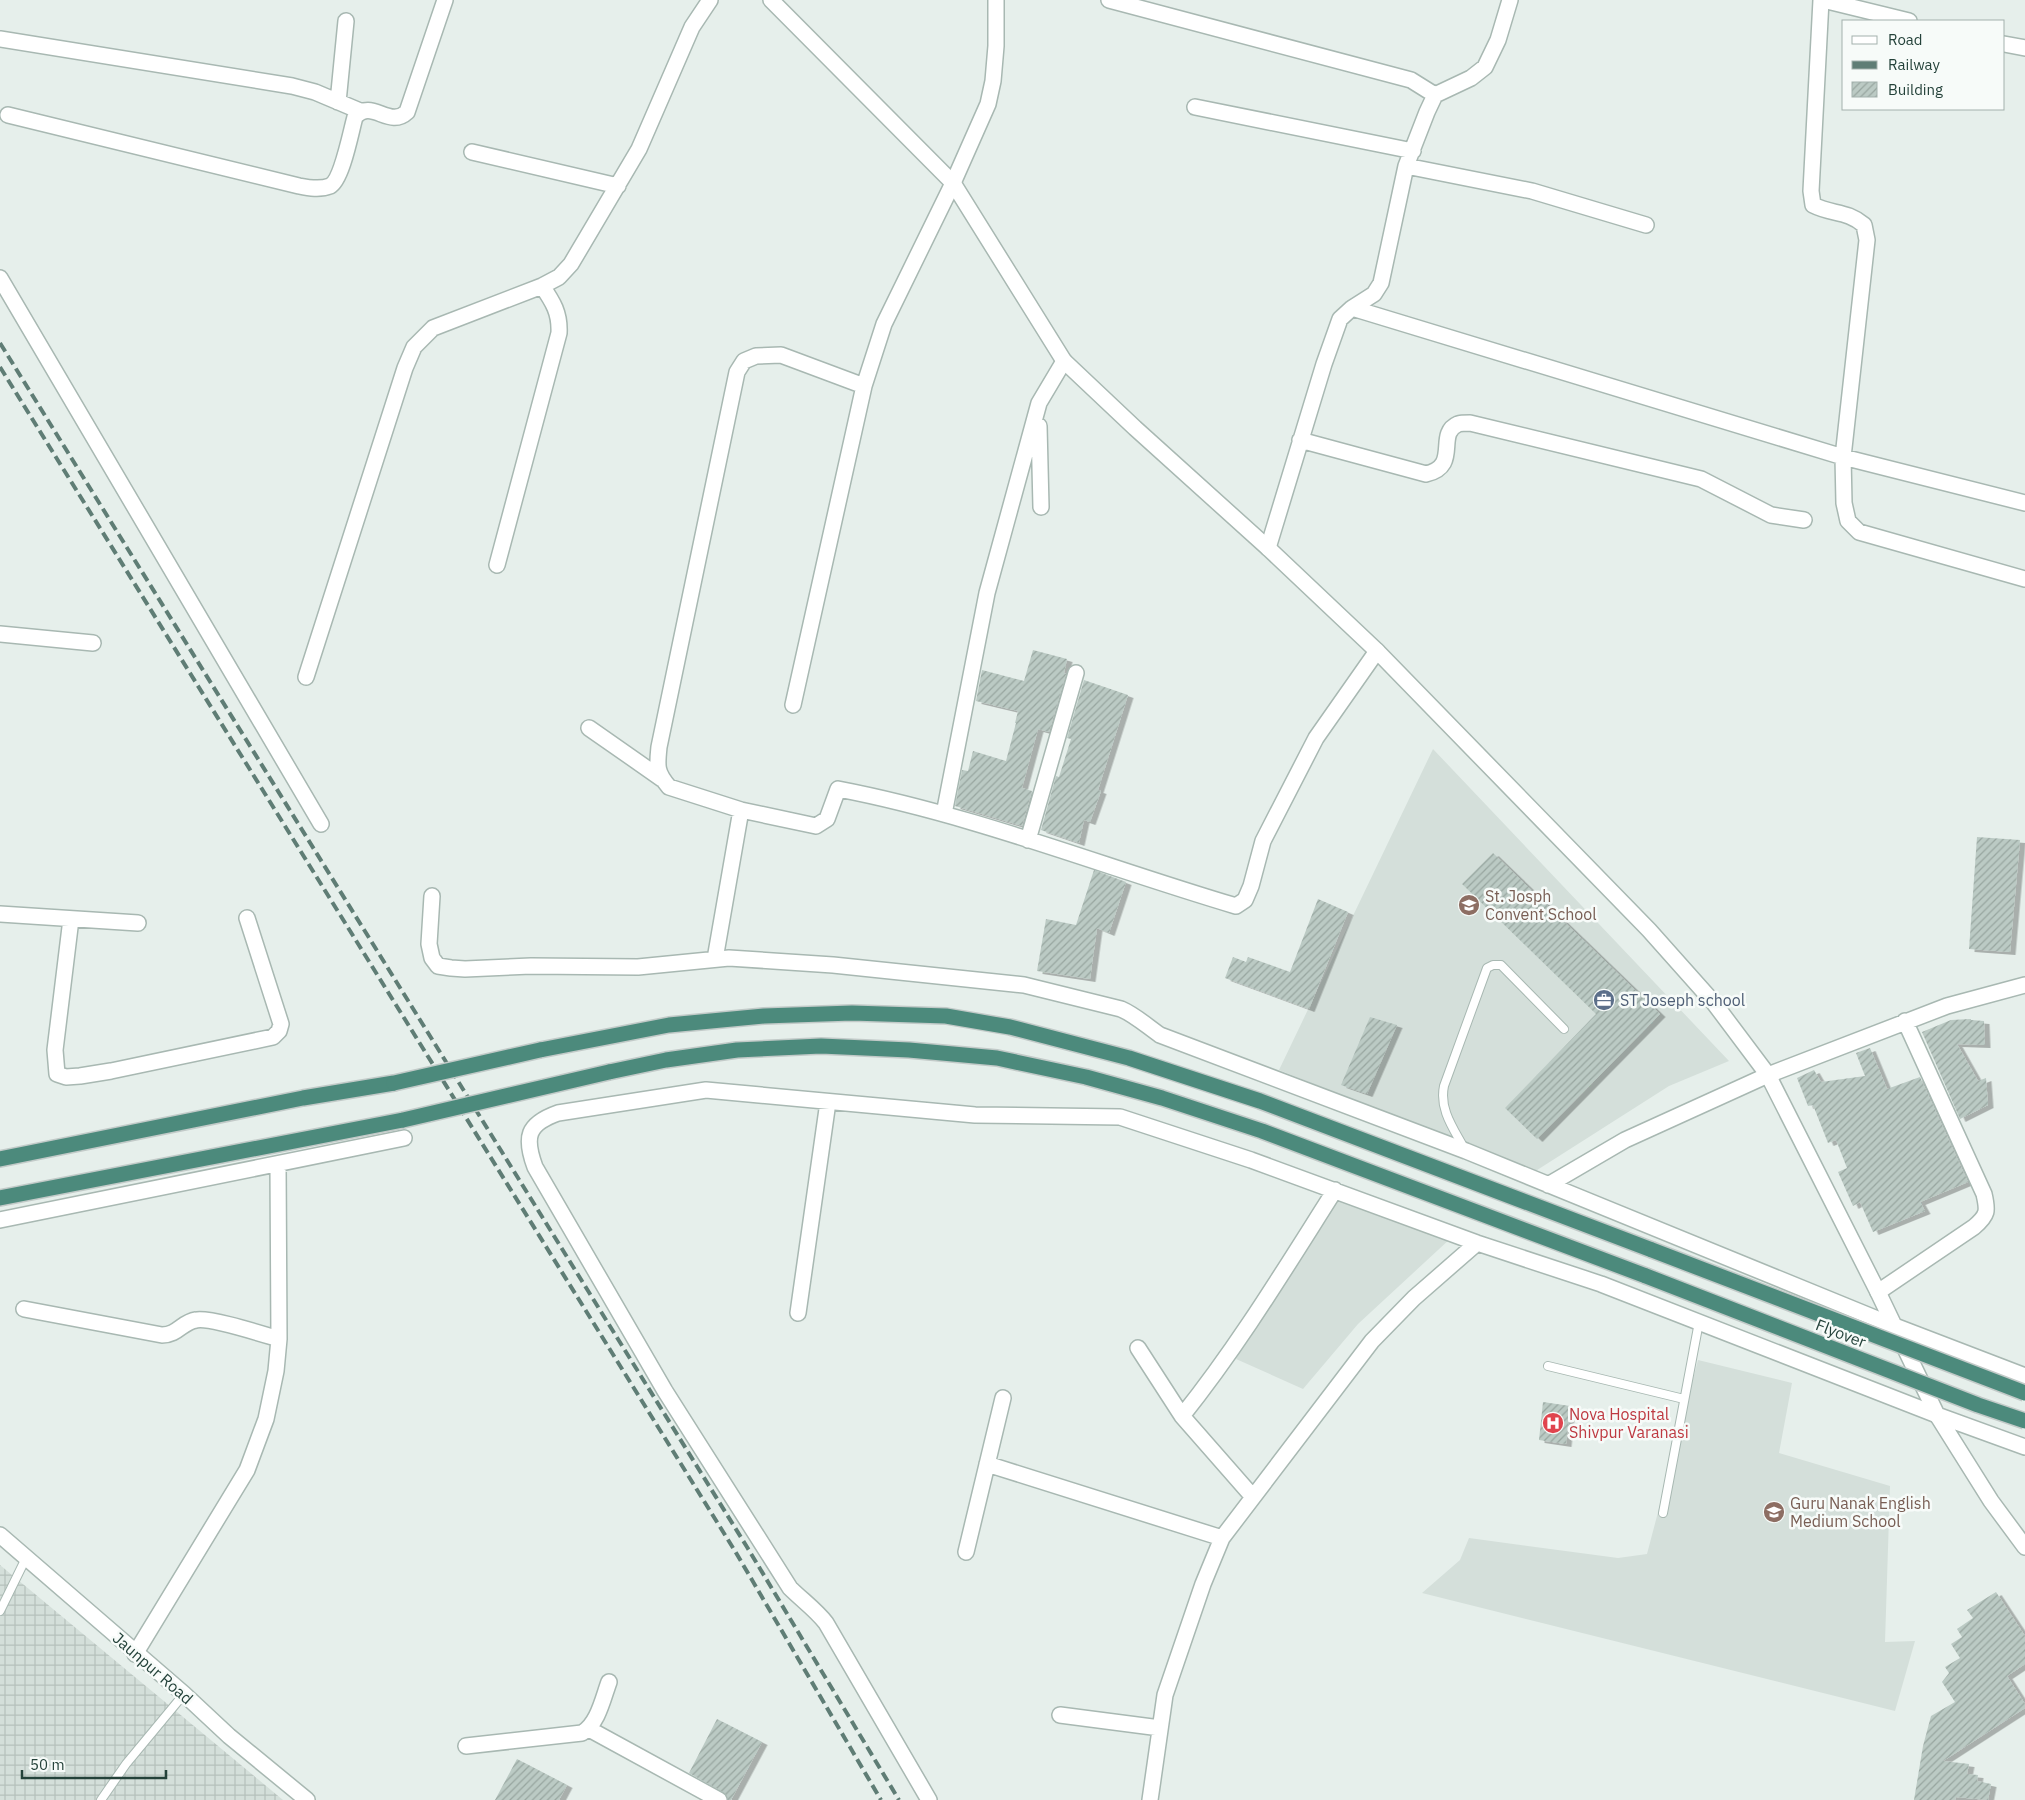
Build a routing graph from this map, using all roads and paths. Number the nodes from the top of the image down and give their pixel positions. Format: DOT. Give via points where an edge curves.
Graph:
graph roads {
  1 [pos="445,0"];
  2 [pos="710,0"];
  3 [pos="771,0"];
  4 [pos="996,0"];
  5 [pos="1109,0"];
  6 [pos="1510,0"];
  7 [pos="1822,0"];
  8 [pos="1905,20"];
  9 [pos="346,21"];
  10 [pos="0,39"];
  11 [pos="2005,44"];
  12 [pos="2025,48"];
  13 [pos="1435,95"];
  14 [pos="338,102"];
  15 [pos="1195,107"];
  16 [pos="360,111"];
  17 [pos="8,115"];
  18 [pos="1412,151"];
  19 [pos="472,152"];
  20 [pos="1406,166"];
  21 [pos="953,183"];
  22 [pos="618,186"];
  23 [pos="1646,225"];
  24 [pos="0,278"];
  25 [pos="542,286"];
  26 [pos="1352,308"];
  27 [pos="1064,361"];
  28 [pos="864,386"];
  29 [pos="1040,403"];
  30 [pos="1300,440"];
  31 [pos="1843,457"];
  32 [pos="2025,503"];
  33 [pos="1041,507"];
  34 [pos="1804,520"];
  35 [pos="1268,548"];
  36 [pos="497,565"];
  37 [pos="2025,579"];
  38 [pos="0,634"];
  39 [pos="93,643"];
  40 [pos="1376,651"];
  41 [pos="1076,673"];
  42 [pos="306,677"];
  43 [pos="793,705"];
  44 [pos="589,728"];
  45 [pos="662,779"];
  46 [pos="741,810"];
  47 [pos="944,814"];
  48 [pos="321,824"];
  49 [pos="1028,840"];
  50 [pos="432,896"];
  51 [pos="0,914"];
  52 [pos="247,918"];
  53 [pos="71,919"];
  54 [pos="138,923"];
  55 [pos="715,959"];
  56 [pos="2025,984"];
  57 [pos="1905,1021"];
  58 [pos="1564,1029"];
  59 [pos="1768,1075"];
  60 [pos="828,1102"];
  61 [pos="404,1138"];
  62 [pos="1466,1150"];
  63 [pos="0,1159"];
  64 [pos="278,1164"];
  65 [pos="1548,1185"];
  66 [pos="1335,1190"];
  67 [pos="0,1198"];
  68 [pos="0,1220"];
  69 [pos="1477,1243"];
  70 [pos="1878,1292"];
  71 [pos="24,1309"];
  72 [pos="798,1313"];
  73 [pos="1698,1322"];
  74 [pos="1892,1325"];
  75 [pos="278,1339"];
  76 [pos="1138,1348"];
  77 [pos="1548,1366"];
  78 [pos="2025,1376"];
  79 [pos="2025,1393"];
  80 [pos="1003,1398"];
  81 [pos="1684,1399"];
  82 [pos="1937,1415"];
  83 [pos="1182,1416"];
  84 [pos="2025,1421"];
  85 [pos="2025,1447"];
  86 [pos="987,1464"];
  87 [pos="1253,1497"];
  88 [pos="1663,1513"];
  89 [pos="0,1535"];
  90 [pos="1222,1538"];
  91 [pos="2025,1547"];
  92 [pos="966,1552"];
  93 [pos="26,1558"];
  94 [pos="0,1612"];
  95 [pos="135,1654"];
  96 [pos="609,1682"];
  97 [pos="184,1694"];
  98 [pos="1060,1714"];
  99 [pos="1160,1728"];
  100 [pos="589,1729"];
  101 [pos="466,1746"];
  102 [pos="102,1800"];
  103 [pos="307,1800"];
  104 [pos="719,1800"];
  105 [pos="929,1800"];
  106 [pos="1150,1800"];
  1 -- 16 [label="street" via="407,112 396,118"];
  2 -- 22 [label="street" via="692,27 638,149"];
  3 -- 21 [label="street"];
  4 -- 21 [label="street" via="993,81 988,104"];
  5 -- 13 [label="street" via="1410,80"];
  6 -- 13 [label="street" via="1498,40 1484,67 1471,78"];
  7 -- 8 [label="street"];
  7 -- 31 [label="street" via="1811,191 1814,205 1852,216 1864,225 1867,240"];
  9 -- 14 [label="street"];
  10 -- 14 [label="street" via="257,79 315,92"];
  11 -- 12 [label="street"];
  13 -- 18 [label="street"];
  14 -- 16 [label="street"];
  15 -- 18 [label="street"];
  16 -- 17 [label="street" via="355,117 339,176 331,186 317,189"];
  18 -- 20 [label="street"];
  19 -- 22 [label="street"];
  20 -- 23 [label="street" via="1532,191"];
  20 -- 26 [label="street" via="1382,283 1374,294"];
  21 -- 27 [label="street"];
  21 -- 28 [label="street" via="884,324"];
  22 -- 25 [label="street" via="571,264 559,277"];
  24 -- 48 [label="street"];
  25 -- 36 [label="street" via="557,308 559,333"];
  25 -- 42 [label="street" via="433,328 414,347"];
  26 -- 30 [label="street" via="1340,319"];
  26 -- 31 [label="street"];
  27 -- 29 [label="street"];
  27 -- 35 [label="street"];
  28 -- 43 [label="street"];
  28 -- 45 [label="street" via="781,355 756,356 744,361 737,372 659,747 657,769"];
  29 -- 33 [label="street"];
  29 -- 47 [label="street" via="987,593"];
  30 -- 34 [label="street" via="1426,474 1437,472 1444,464 1448,433 1457,424 1470,423 1701,479 1770,515"];
  30 -- 35 [label="street"];
  31 -- 32 [label="street"];
  31 -- 37 [label="street" via="1844,504 1848,521 1859,532"];
  35 -- 40 [label="street"];
  38 -- 39 [label="street"];
  40 -- 49 [label="street" via="1316,738 1263,841 1245,900 1236,906"];
  40 -- 59 [label="street" via="1649,930 1714,1003"];
  41 -- 49 [label="street"];
  44 -- 45 [label="street"];
  45 -- 46 [label="street" via="669,787"];
  46 -- 47 [label="street" via="816,826 827,819 838,789"];
  46 -- 55 [label="street"];
  47 -- 49 [label="street"];
  50 -- 55 [label="street" via="429,944 432,958 438,966 465,969 638,966"];
  51 -- 53 [label="street"];
  52 -- 53 [label="street" via="281,1024 273,1037 120,1070 66,1077 57,1074 55,1050"];
  53 -- 54 [label="street"];
  55 -- 62 [label="street" via="833,965 1024,985 1121,1009 1160,1035"];
  56 -- 57 [label="street"];
  57 -- 59 [label="street"];
  57 -- 70 [label="street" via="1987,1207 1985,1218 1974,1227"];
  58 -- 62 [label="lane" via="1500,965 1487,968 1442,1098 1443,1108"];
  59 -- 65 [label="street" via="1625,1140"];
  59 -- 70 [label="street"];
  60 -- 66 [label="street" via="975,1115 1120,1117"];
  60 -- 72 [label="street"];
  60 -- 105 [label="street" via="706,1090 558,1112 541,1119 533,1128 529,1138 530,1154 665,1391 790,1588 826,1623"];
  61 -- 64 [label="street"];
  62 -- 65 [label="street"];
  63 -- 79 [label="highway, Flyover, bridge" via="303,1098 394,1083 669,1025 852,1012 946,1016 1010,1027 1129,1058 1260,1101"];
  64 -- 68 [label="street"];
  64 -- 75 [label="street"];
  65 -- 74 [label="street"];
  66 -- 69 [label="street"];
  66 -- 83 [label="street" via="1217,1373"];
  67 -- 84 [label="highway, Flyover, bridge" via="403,1120 666,1060 737,1050 820,1046 997,1058 1106,1082 1262,1131"];
  69 -- 73 [label="street" via="1601,1284"];
  69 -- 87 [label="street" via="1414,1298 1372,1341"];
  70 -- 74 [label="street"];
  71 -- 75 [label="street" via="162,1335 170,1335 200,1319"];
  73 -- 81 [label="lane"];
  73 -- 82 [label="street"];
  74 -- 78 [label="street"];
  74 -- 82 [label="street"];
  75 -- 95 [label="street" via="276,1371 266,1419 247,1470"];
  76 -- 83 [label="street"];
  77 -- 81 [label="lane"];
  80 -- 86 [label="street"];
  81 -- 88 [label="lane"];
  82 -- 85 [label="street"];
  82 -- 91 [label="street"];
  83 -- 87 [label="street"];
  86 -- 90 [label="street"];
  86 -- 92 [label="street"];
  87 -- 90 [label="street"];
  89 -- 93 [label="street, Jaunpur Road"];
  90 -- 99 [label="street" via="1166,1695"];
  93 -- 94 [label="lane"];
  93 -- 95 [label="street, Jaunpur Road"];
  95 -- 97 [label="street, Jaunpur Road"];
  96 -- 100 [label="street"];
  97 -- 102 [label="lane" via="126,1764"];
  97 -- 103 [label="street, Jaunpur Road"];
  98 -- 99 [label="street"];
  99 -- 106 [label="street"];
  100 -- 101 [label="street" via="582,1733"];
  100 -- 104 [label="street"];
}
